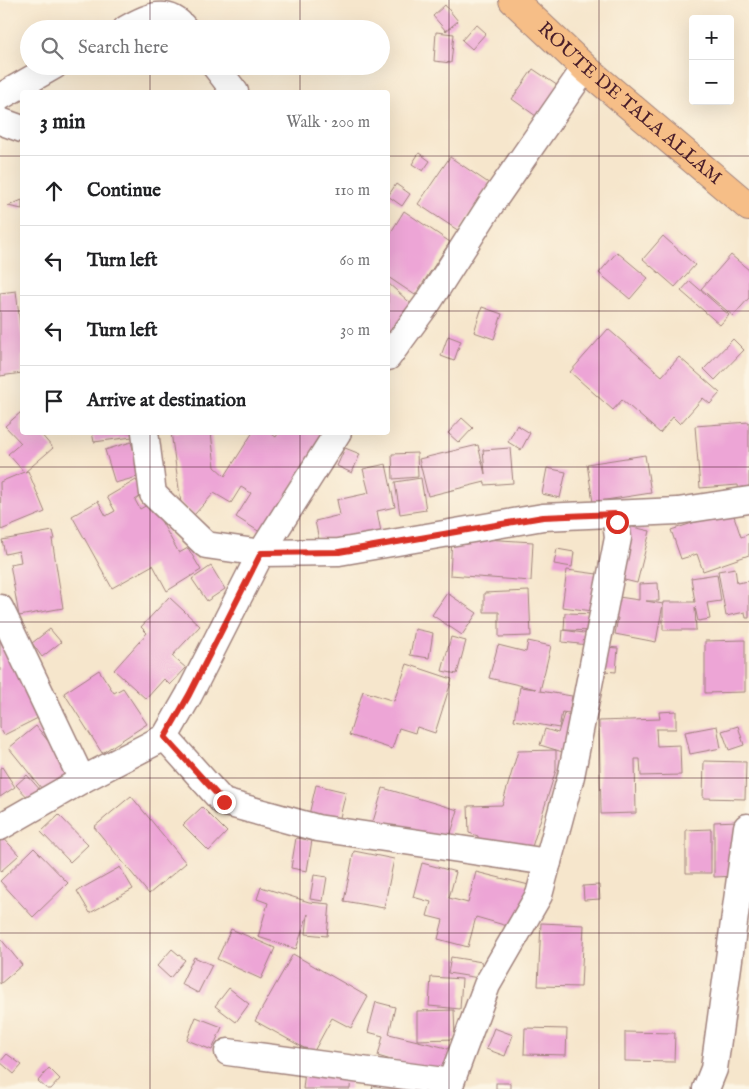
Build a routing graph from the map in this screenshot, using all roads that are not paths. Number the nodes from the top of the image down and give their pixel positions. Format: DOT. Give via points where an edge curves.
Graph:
graph roads {
  1 [pos="512,0"];
  2 [pos="147,20"];
  3 [pos="177,20"];
  4 [pos="584,68"];
  5 [pos="38,75"];
  6 [pos="222,75"];
  7 [pos="233,90"];
  8 [pos="0,97"];
  9 [pos="0,121"];
  10 [pos="20,128"];
  11 [pos="749,207"];
  12 [pos="390,354"];
  13 [pos="145,435"];
  14 [pos="336,435"];
  15 [pos="749,500"];
  16 [pos="615,514"];
  17 [pos="261,553"];
  18 [pos="0,608"];
  19 [pos="165,737"];
  20 [pos="82,780"];
  21 [pos="747,826"];
  22 [pos="0,828"];
  23 [pos="548,862"];
  24 [pos="228,1052"];
  25 [pos="713,1082"];
  26 [pos="448,1086"];
  1 -- 4 [label="main road, ROUTE DE TALA ALLAM"];
  2 -- 3 [label="street" via="168,14"];
  4 -- 11 [label="main road, ROUTE DE TALA ALLAM"];
  4 -- 12 [label="street"];
  5 -- 8 [label="street"];
  6 -- 7 [label="street"];
  9 -- 10 [label="street"];
  13 -- 17 [label="street" via="153,494 206,545"];
  14 -- 17 [label="street"];
  15 -- 16 [label="street" via="678,512"];
  16 -- 17 [label="street" via="543,517 339,552"];
  16 -- 23 [label="street" via="618,538 571,776"];
  17 -- 19 [label="street"];
  18 -- 20 [label="street"];
  19 -- 20 [label="street"];
  19 -- 23 [label="street" via="224,802 317,828"];
  20 -- 22 [label="street"];
  21 -- 25 [label="street"];
  23 -- 26 [label="street" via="540,895 487,984"];
  24 -- 26 [label="street"];
}
